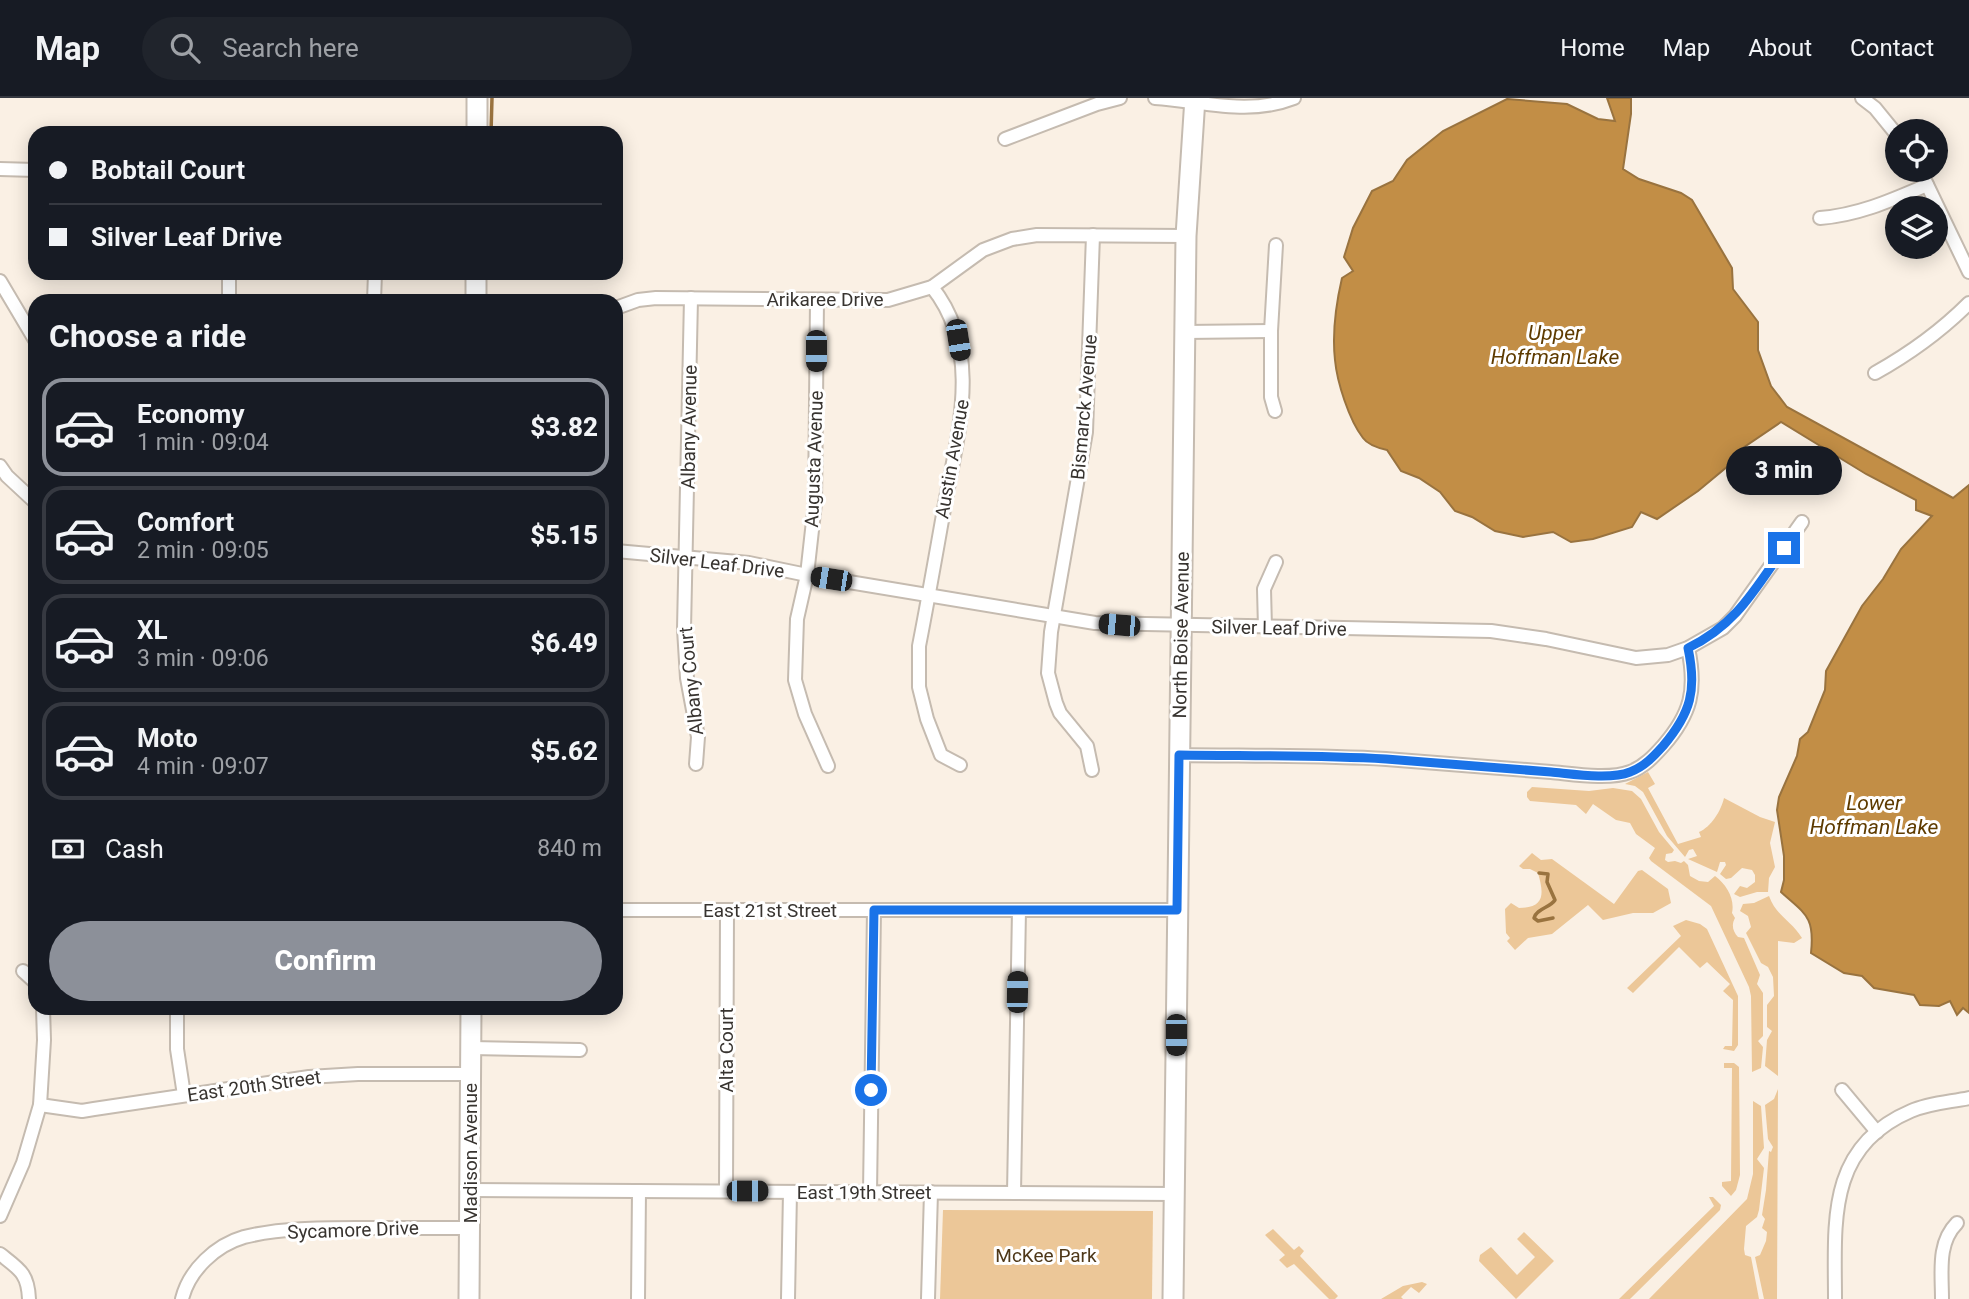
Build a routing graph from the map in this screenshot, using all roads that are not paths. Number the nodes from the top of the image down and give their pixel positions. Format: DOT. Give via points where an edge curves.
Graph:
graph roads {
  1 [pos="477,98"];
  2 [pos="1120,98"];
  3 [pos="1155,98"];
  4 [pos="1294,98"];
  5 [pos="1862,98"];
  6 [pos="1194,99"];
  7 [pos="1885,120"];
  8 [pos="477,126"];
  9 [pos="1005,139"];
  10 [pos="0,169"];
  11 [pos="28,170"];
  12 [pos="1926,182"];
  13 [pos="1927,185"];
  14 [pos="1820,218"];
  15 [pos="1093,235"];
  16 [pos="1186,236"];
  17 [pos="1276,246"];
  18 [pos="1969,272"];
  19 [pos="0,281"];
  20 [pos="932,287"];
  21 [pos="691,298"];
  22 [pos="817,300"];
  23 [pos="1969,303"];
  24 [pos="623,305"];
  25 [pos="28,328"];
  26 [pos="1271,331"];
  27 [pos="1185,332"];
  28 [pos="1875,373"];
  29 [pos="1275,411"];
  30 [pos="2,475"];
  31 [pos="28,496"];
  32 [pos="1802,522"];
  33 [pos="623,552"];
  34 [pos="687,557"];
  35 [pos="1276,562"];
  36 [pos="807,575"];
  37 [pos="929,594"];
  38 [pos="1054,618"];
  39 [pos="1181,626"];
  40 [pos="1265,628"];
  41 [pos="1688,648"];
  42 [pos="1179,755"];
  43 [pos="696,764"];
  44 [pos="960,765"];
  45 [pos="828,766"];
  46 [pos="1092,770"];
  47 [pos="623,910"];
  48 [pos="727,910"];
  49 [pos="874,910"];
  50 [pos="1019,910"];
  51 [pos="1177,910"];
  52 [pos="23,971"];
  53 [pos="28,976"];
  54 [pos="43,1015"];
  55 [pos="177,1015"];
  56 [pos="471,1015"];
  57 [pos="471,1048"];
  58 [pos="580,1050"];
  59 [pos="471,1074"];
  60 [pos="1842,1090"];
  61 [pos="184,1095"];
  62 [pos="1969,1098"];
  63 [pos="40,1105"];
  64 [pos="1877,1132"];
  65 [pos="470,1190"];
  66 [pos="639,1191"];
  67 [pos="726,1191"];
  68 [pos="790,1192"];
  69 [pos="870,1192"];
  70 [pos="931,1192"];
  71 [pos="1014,1193"];
  72 [pos="1175,1194"];
  73 [pos="0,1216"];
  74 [pos="1957,1223"];
  75 [pos="470,1228"];
  76 [pos="0,1254"];
  77 [pos="29,1299"];
  78 [pos="182,1299"];
  79 [pos="469,1299"];
  80 [pos="638,1299"];
  81 [pos="789,1299"];
  82 [pos="928,1299"];
  83 [pos="1174,1299"];
  84 [pos="1835,1299"];
  85 [pos="1942,1299"];
  1 -- 8 [label="street"];
  2 -- 9 [label="street"];
  3 -- 6 [label="street"];
  4 -- 6 [label="street" via="1248,108"];
  5 -- 7 [label="street"];
  6 -- 16 [label="street, North Boise Avenue"];
  10 -- 11 [label="street"];
  12 -- 13 [label="street"];
  13 -- 14 [label="street" via="1876,207"];
  13 -- 18 [label="street"];
  15 -- 16 [label="street, Arikaree Drive"];
  15 -- 20 [label="street, Arikaree Drive" via="1037,234 1002,242 983,250"];
  15 -- 38 [label="street, Bismarck Avenue" via="1086,432"];
  16 -- 27 [label="street, North Boise Avenue"];
  17 -- 26 [label="street"];
  19 -- 25 [label="street"];
  20 -- 22 [label="street, Arikaree Drive" via="888,300"];
  20 -- 37 [label="street, Austin Avenue" via="958,340 964,395"];
  21 -- 22 [label="street, Arikaree Drive"];
  21 -- 24 [label="street, Arikaree Drive" via="638,300"];
  21 -- 34 [label="street, Albany Avenue"];
  22 -- 36 [label="street, Augusta Avenue" via="815,503"];
  23 -- 28 [label="street" via="1949,323"];
  26 -- 27 [label="street"];
  26 -- 29 [label="street"];
  27 -- 39 [label="street, North Boise Avenue"];
  30 -- 31 [label="street"];
  32 -- 41 [label="street, Silver Leaf Drive" via="1735,615 1723,628"];
  33 -- 34 [label="street, Silver Leaf Drive"];
  34 -- 36 [label="street, Silver Leaf Drive"];
  34 -- 43 [label="street, Albany Court" via="684,629 698,737"];
  35 -- 40 [label="street" via="1264,589"];
  36 -- 37 [label="street, Silver Leaf Drive"];
  36 -- 45 [label="street, Augusta Avenue" via="797,619 796,680"];
  37 -- 38 [label="street, Silver Leaf Drive"];
  37 -- 44 [label="street, Austin Avenue" via="919,646 922,703 941,755"];
  38 -- 39 [label="street, Silver Leaf Drive"];
  38 -- 46 [label="street, Bismarck Avenue" via="1049,682 1060,713 1087,746"];
  39 -- 40 [label="street, Silver Leaf Drive"];
  39 -- 42 [label="street, North Boise Avenue"];
  40 -- 41 [label="street, Silver Leaf Drive" via="1491,631 1636,658"];
  41 -- 42 [label="street" via="1693,689 1680,726 1643,765 1618,775 1384,759"];
  42 -- 51 [label="street, North Boise Avenue"];
  47 -- 48 [label="street, East 21st Street"];
  48 -- 49 [label="street, East 21st Street"];
  48 -- 67 [label="street, Alta Court"];
  49 -- 50 [label="street, East 21st Street"];
  49 -- 69 [label="street"];
  50 -- 51 [label="street, East 21st Street"];
  50 -- 71 [label="street"];
  51 -- 72 [label="street, North Boise Avenue"];
  52 -- 53 [label="street"];
  54 -- 63 [label="street"];
  55 -- 61 [label="street"];
  56 -- 57 [label="street, Madison Avenue"];
  57 -- 58 [label="street"];
  57 -- 59 [label="street, Madison Avenue"];
  59 -- 61 [label="street, East 20th Street" via="309,1077"];
  59 -- 65 [label="street, Madison Avenue"];
  60 -- 64 [label="street"];
  61 -- 63 [label="street, East 20th Street" via="82,1111"];
  62 -- 64 [label="street" via="1912,1111"];
  63 -- 73 [label="street" via="23,1163"];
  64 -- 84 [label="street" via="1849,1168 1838,1197"];
  65 -- 66 [label="street, East 19th Street"];
  65 -- 75 [label="street, Madison Avenue"];
  66 -- 67 [label="street, East 19th Street"];
  66 -- 80 [label="street"];
  67 -- 68 [label="street, East 19th Street"];
  68 -- 69 [label="street, East 19th Street"];
  68 -- 81 [label="street"];
  69 -- 70 [label="street, East 19th Street"];
  70 -- 71 [label="street, East 19th Street"];
  70 -- 82 [label="street"];
  71 -- 72 [label="street, East 19th Street"];
  72 -- 83 [label="street, North Boise Avenue"];
  74 -- 85 [label="street" via="1943,1245"];
  75 -- 78 [label="street, Sycamore Drive" via="315,1228 243,1238 208,1257"];
  75 -- 79 [label="street, Madison Avenue"];
  76 -- 77 [label="street" via="27,1279"];
}
